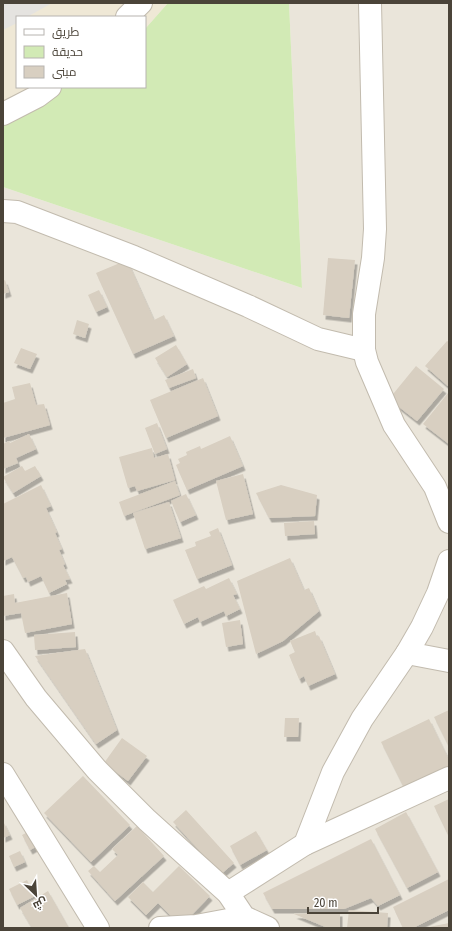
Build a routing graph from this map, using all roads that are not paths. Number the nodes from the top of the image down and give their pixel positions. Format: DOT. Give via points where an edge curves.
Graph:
graph roads {
  1 [pos="141,3"];
  2 [pos="370,3"];
  3 [pos="128,16"];
  4 [pos="49,88"];
  5 [pos="3,114"];
  6 [pos="3,211"];
  7 [pos="364,350"];
  8 [pos="449,522"];
  9 [pos="449,561"];
  10 [pos="3,651"];
  11 [pos="407,654"];
  12 [pos="449,661"];
  13 [pos="3,774"];
  14 [pos="449,778"];
  15 [pos="305,844"];
  16 [pos="228,892"];
  17 [pos="244,918"];
  18 [pos="98,928"];
  19 [pos="160,928"];
  20 [pos="268,928"];
  1 -- 3 [label="street"];
  2 -- 7 [label="street" via="375,229 364,314"];
  4 -- 5 [label="street"];
  6 -- 7 [label="street" via="17,212 134,257 318,339"];
  7 -- 8 [label="street" via="394,424 435,487"];
  9 -- 11 [label="street" via="438,593"];
  10 -- 16 [label="street" via="36,698 97,770 147,820"];
  11 -- 12 [label="street"];
  11 -- 15 [label="street" via="362,719 333,772"];
  13 -- 18 [label="street"];
  14 -- 15 [label="street"];
  15 -- 16 [label="street"];
  16 -- 17 [label="street"];
  17 -- 19 [label="street" via="196,926"];
  17 -- 20 [label="street"];
}
